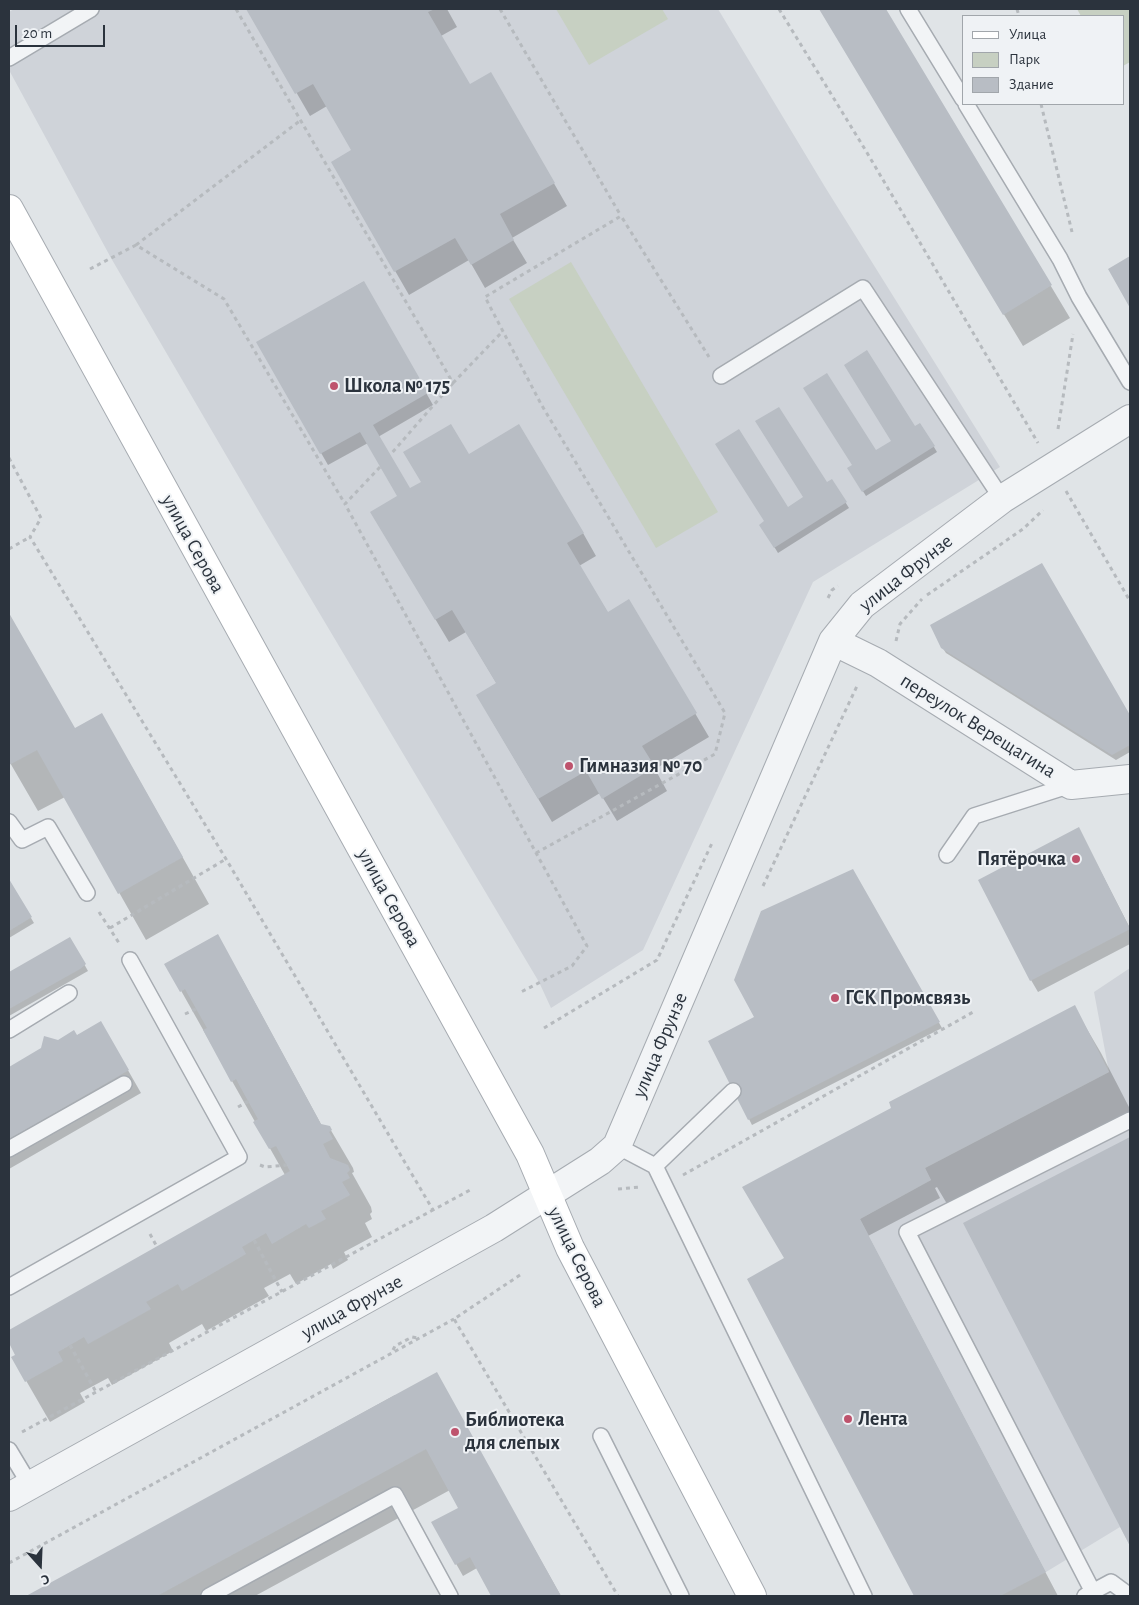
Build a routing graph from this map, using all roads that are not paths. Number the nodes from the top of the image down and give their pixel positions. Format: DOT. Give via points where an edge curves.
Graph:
graph roads {
  1 [pos="91,9"];
  2 [pos="908,9"];
  3 [pos="9,58"];
  4 [pos="962,97"];
  5 [pos="967,105"];
  6 [pos="9,209"];
  7 [pos="721,376"];
  8 [pos="1130,382"];
  9 [pos="1130,419"];
  10 [pos="1002,499"];
  11 [pos="833,640"];
  12 [pos="1130,779"];
  13 [pos="1071,785"];
  14 [pos="9,822"];
  15 [pos="948,855"];
  16 [pos="86,893"];
  17 [pos="130,960"];
  18 [pos="69,993"];
  19 [pos="9,1030"];
  20 [pos="124,1084"];
  21 [pos="734,1091"];
  22 [pos="1130,1120"];
  23 [pos="617,1146"];
  24 [pos="9,1149"];
  25 [pos="655,1166"];
  26 [pos="547,1195"];
  27 [pos="9,1286"];
  28 [pos="601,1436"];
  29 [pos="9,1450"];
  30 [pos="19,1491"];
  31 [pos="1089,1594"];
  32 [pos="209,1596"];
  33 [pos="450,1596"];
  34 [pos="681,1596"];
  35 [pos="752,1596"];
  36 [pos="864,1596"];
  37 [pos="1130,1596"];
  1 -- 3 [label="lane"];
  2 -- 4 [label="lane"];
  5 -- 8 [label="lane"];
  6 -- 26 [label="street, улица Серова" via="525,1146"];
  7 -- 10 [label="lane" via="862,288"];
  9 -- 10 [label="street, улица Фрунзе"];
  10 -- 11 [label="street, улица Фрунзе" via="862,605"];
  11 -- 13 [label="street, переулок Верещагина" via="878,663"];
  11 -- 23 [label="street, улица Фрунзе"];
  12 -- 13 [label="street, переулок Верещагина"];
  13 -- 15 [label="lane" via="974,816"];
  14 -- 16 [label="lane" via="22,840 48,827"];
  17 -- 27 [label="lane" via="239,1157"];
  18 -- 19 [label="lane"];
  20 -- 24 [label="lane"];
  21 -- 25 [label="lane"];
  22 -- 31 [label="lane" via="907,1232"];
  23 -- 25 [label="lane"];
  23 -- 26 [label="street, улица Фрунзе" via="600,1161"];
  25 -- 36 [label="lane"];
  26 -- 30 [label="street, улица Фрунзе" via="494,1228"];
  26 -- 35 [label="street, улица Серова" via="570,1248"];
  28 -- 34 [label="lane"];
  29 -- 30 [label="lane"];
  31 -- 37 [label="lane" via="1111,1582"];
  32 -- 33 [label="lane" via="395,1496"];
}
